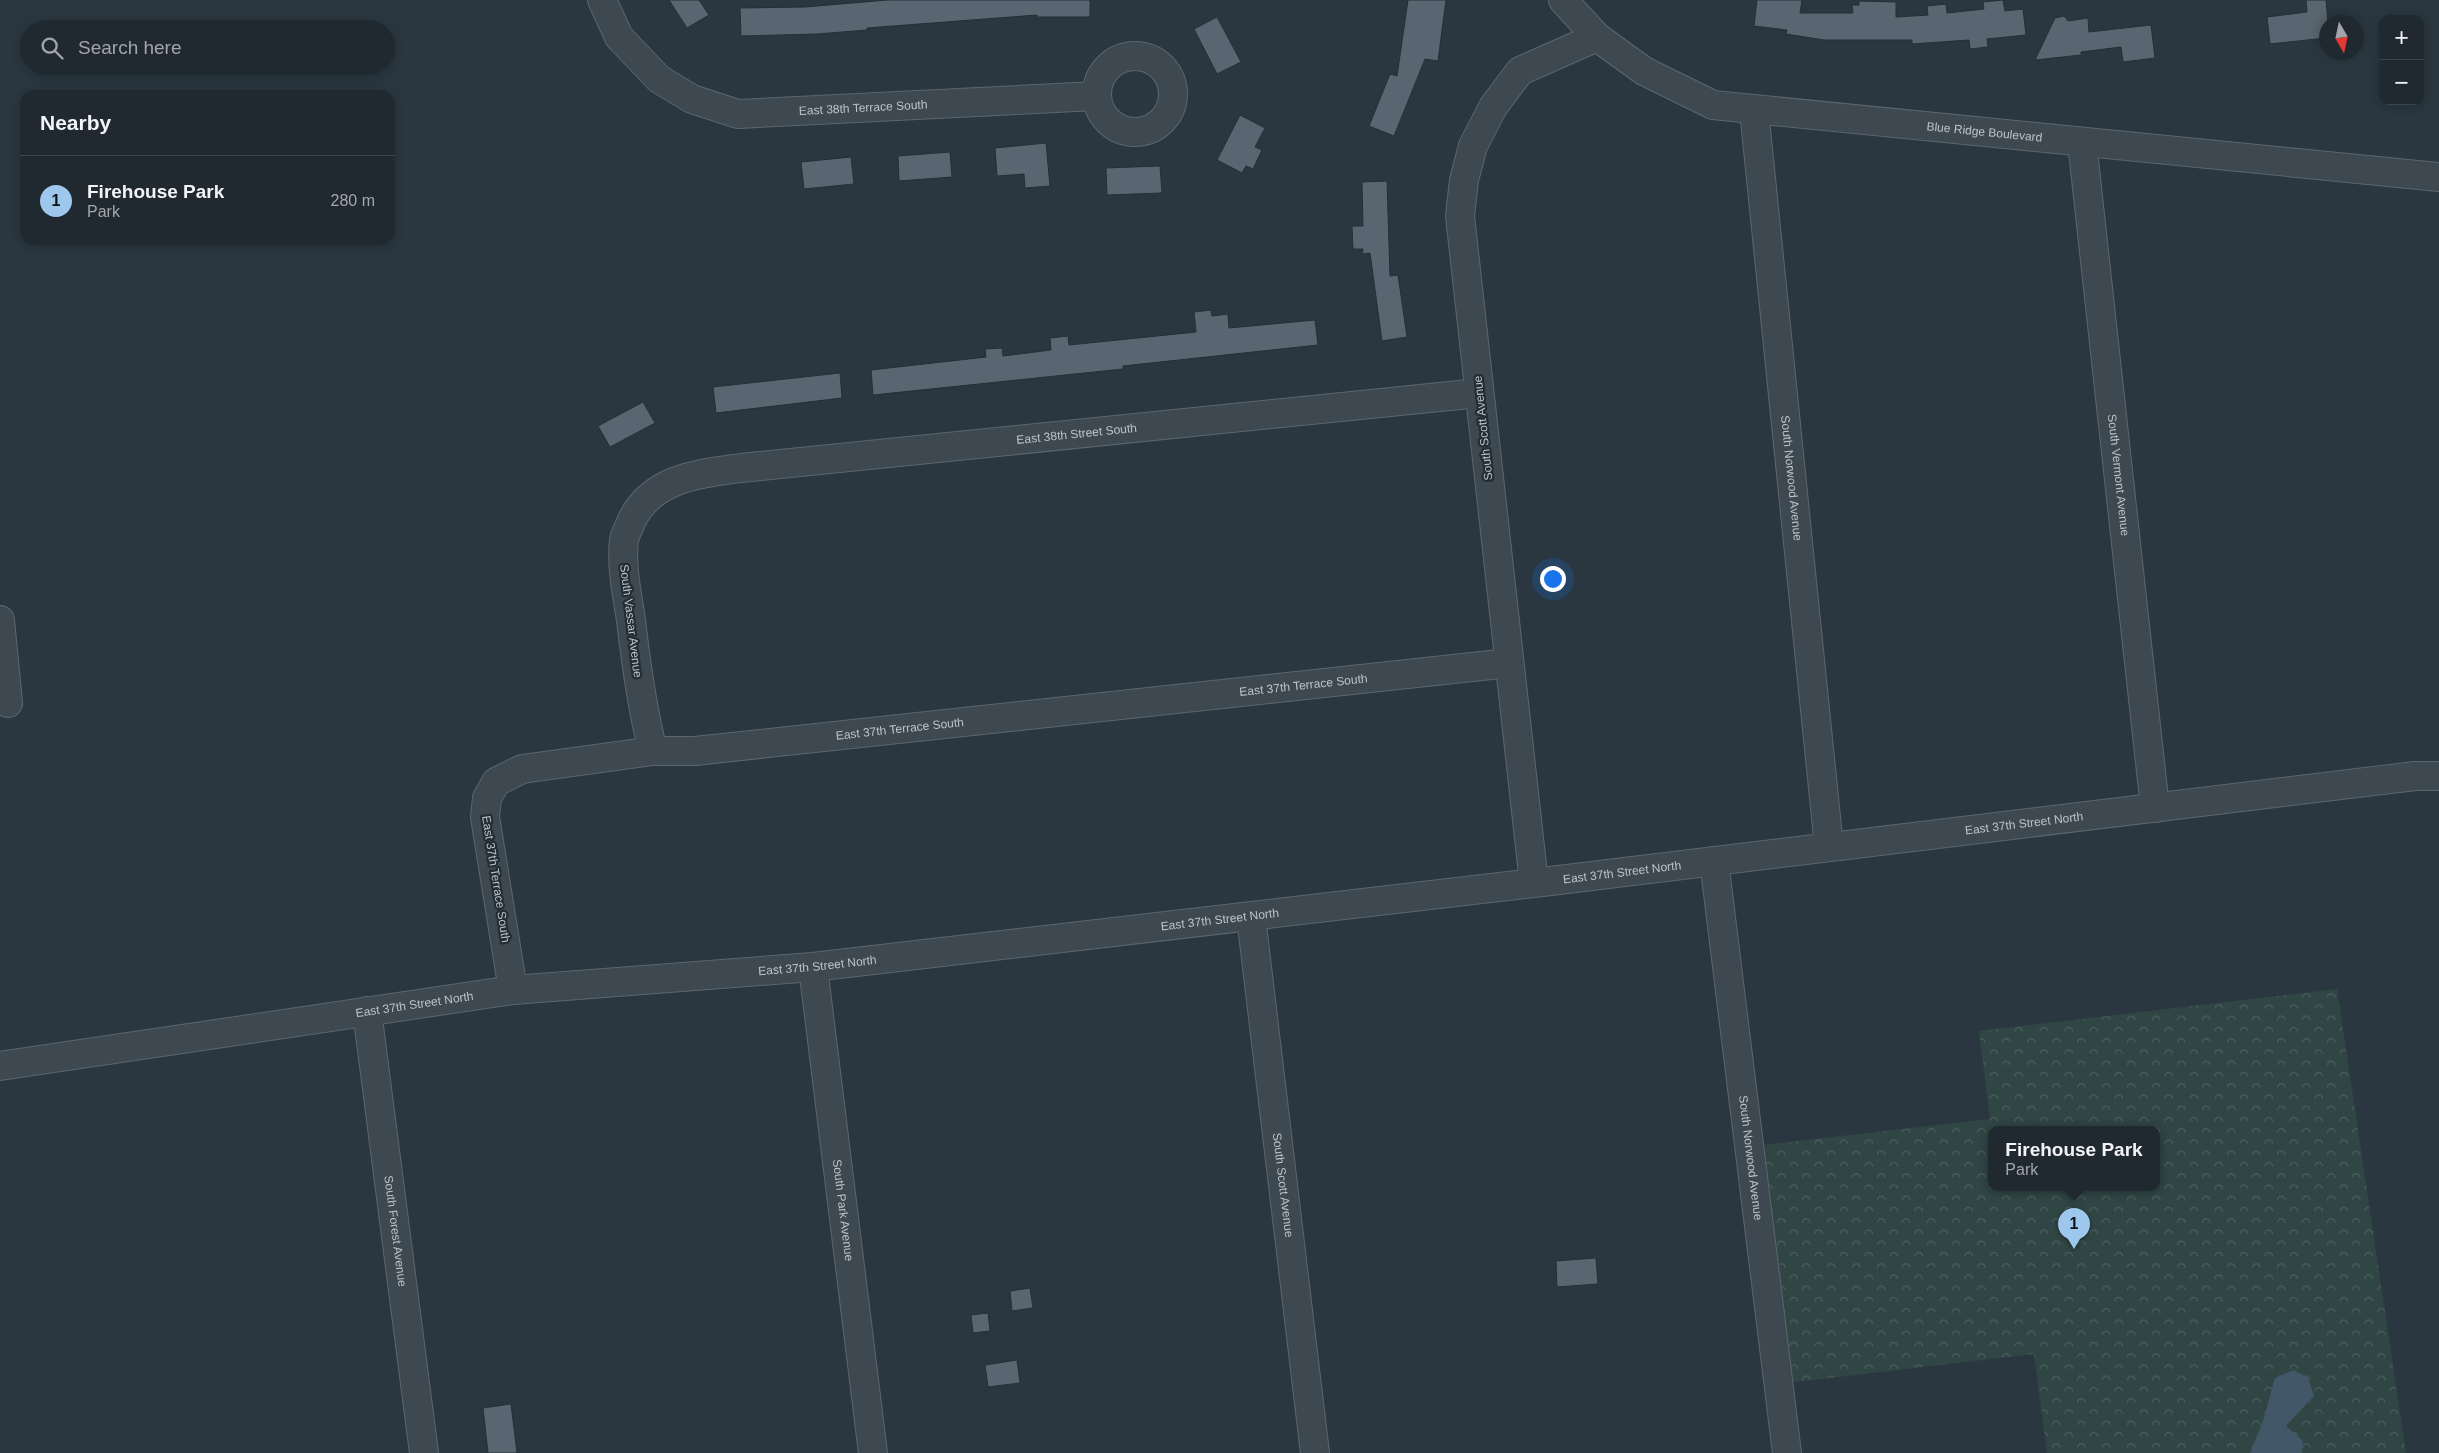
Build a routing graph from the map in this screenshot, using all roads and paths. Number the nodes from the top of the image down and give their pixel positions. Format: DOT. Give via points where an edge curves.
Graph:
graph roads {
  1 [pos="602,0"];
  2 [pos="1563,0"];
  3 [pos="1597,37"];
  4 [pos="1096,96"];
  5 [pos="1754,110"];
  6 [pos="2082,142"];
  7 [pos="2439,177"];
  8 [pos="1480,393"];
  9 [pos="674,480"];
  10 [pos="0,620"];
  11 [pos="1509,663"];
  12 [pos="8,703"];
  13 [pos="653,751"];
  14 [pos="2439,776"];
  15 [pos="2155,808"];
  16 [pos="1829,848"];
  17 [pos="1714,861"];
  18 [pos="1534,883"];
  19 [pos="1251,917"];
  20 [pos="812,967"];
  21 [pos="513,985"];
  22 [pos="367,1012"];
  23 [pos="0,1066"];
  24 [pos="424,1453"];
  25 [pos="873,1453"];
  26 [pos="1315,1453"];
  27 [pos="1787,1453"];
  1 -- 4 [label="street, East 38th Terrace South" via="619,37 659,79 692,99 738,114"];
  2 -- 3 [label="street, Blue Ridge Boulevard"];
  3 -- 5 [label="street, Blue Ridge Boulevard" via="1644,71 1692,97 1713,105"];
  3 -- 8 [label="street, South Scott Avenue" via="1520,71 1493,106 1474,146 1464,180 1460,216"];
  5 -- 6 [label="street, Blue Ridge Boulevard"];
  5 -- 16 [label="street, South Norwood Avenue"];
  6 -- 7 [label="street, Blue Ridge Boulevard"];
  6 -- 15 [label="street, South Vermont Avenue"];
  8 -- 9 [label="street, East 38th Street South" via="741,468"];
  8 -- 11 [label="street, South Scott Avenue"];
  9 -- 13 [label="street, South Vassar Avenue" via="652,494 635,514 624,538 623,564 641,699"];
  10 -- 12 [label="street"];
  11 -- 13 [label="street, East 37th Terrace South" via="695,751"];
  11 -- 18 [label="street, South Scott Avenue"];
  13 -- 21 [label="street, East 37th Terrace South" via="522,769 496,782 487,798 485,817"];
  14 -- 15 [label="street, East 37th Street North" via="2415,776"];
  15 -- 16 [label="street, East 37th Street North"];
  16 -- 17 [label="street, East 37th Street North"];
  17 -- 18 [label="street, East 37th Street North"];
  17 -- 27 [label="street, South Norwood Avenue"];
  18 -- 19 [label="street, East 37th Street North"];
  19 -- 20 [label="street, East 37th Street North"];
  19 -- 26 [label="street, South Scott Avenue"];
  20 -- 21 [label="street, East 37th Street North"];
  20 -- 25 [label="street, South Park Avenue"];
  21 -- 22 [label="street, East 37th Street North"];
  22 -- 23 [label="street, East 37th Street North"];
  22 -- 24 [label="street, South Forest Avenue"];
}
